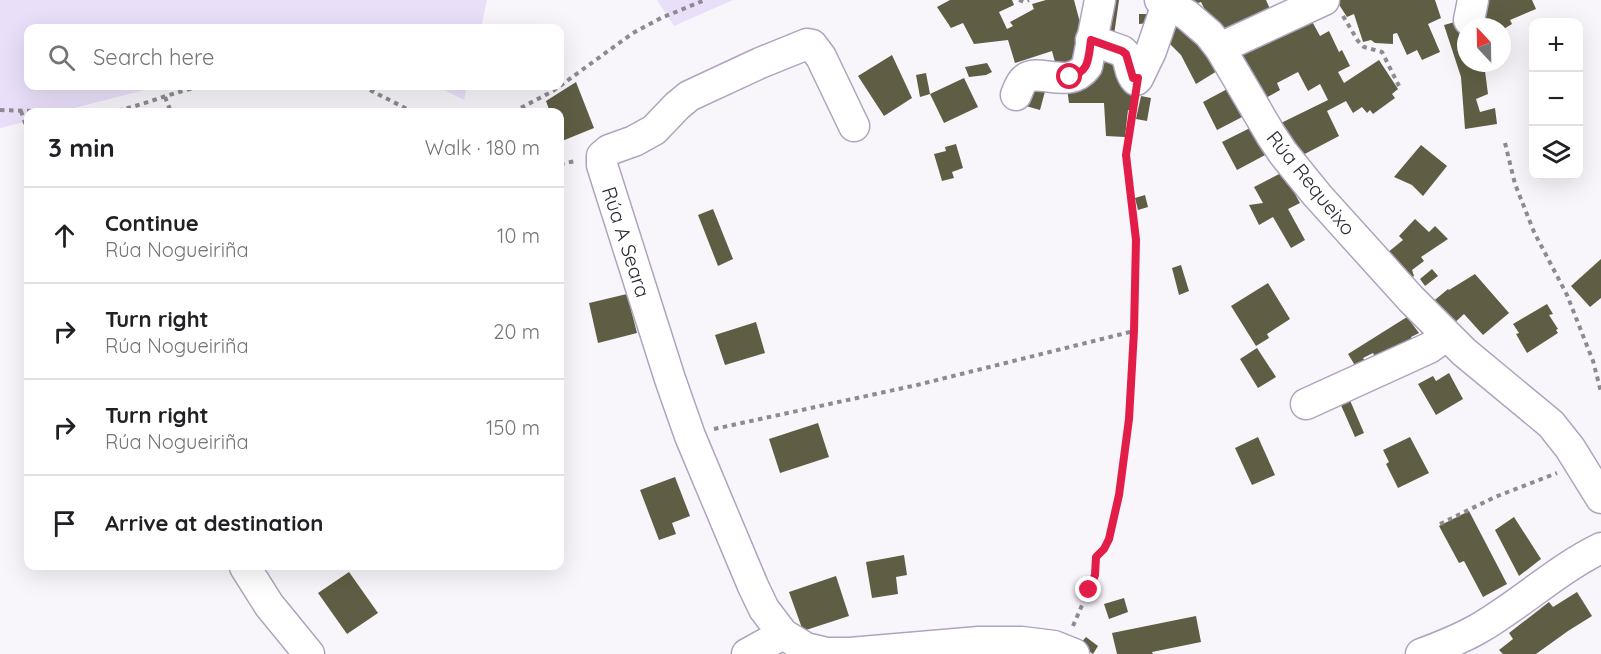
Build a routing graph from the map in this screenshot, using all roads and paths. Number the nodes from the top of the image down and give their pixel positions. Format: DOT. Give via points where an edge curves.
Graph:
graph roads {
  1 [pos="705,0"];
  2 [pos="1019,0"];
  3 [pos="1029,0"];
  4 [pos="1100,0"];
  5 [pos="1324,0"];
  6 [pos="1164,2"];
  7 [pos="1091,40"];
  8 [pos="1220,48"];
  9 [pos="1138,78"];
  10 [pos="564,84"];
  11 [pos="1399,86"];
  12 [pos="184,90"];
  13 [pos="370,90"];
  14 [pos="553,90"];
  15 [pos="1016,95"];
  16 [pos="165,96"];
  17 [pos="131,108"];
  18 [pos="170,108"];
  19 [pos="405,108"];
  20 [pos="520,108"];
  21 [pos="0,110"];
  22 [pos="21,111"];
  23 [pos="24,111"];
  24 [pos="24,120"];
  25 [pos="854,126"];
  26 [pos="1505,143"];
  27 [pos="1134,331"];
  28 [pos="1446,336"];
  29 [pos="1601,392"];
  30 [pos="1306,404"];
  31 [pos="690,436"];
  32 [pos="1580,464"];
  33 [pos="1601,498"];
  34 [pos="1440,524"];
  35 [pos="1601,548"];
  36 [pos="247,570"];
  37 [pos="783,634"];
  38 [pos="1068,651"];
  39 [pos="309,654"];
  40 [pos="747,654"];
  41 [pos="1421,654"];
  1 -- 10 [label="path" via="633,33"];
  2 -- 3 [label="path"];
  4 -- 7 [label="street"];
  5 -- 8 [label="street"];
  5 -- 11 [label="path" via="1344,18 1364,47 1382,52"];
  6 -- 8 [label="street, Rúa Requeixo" via="1196,22"];
  6 -- 9 [label="street" via="1151,51"];
  7 -- 9 [label="street" via="1122,51 1129,59 1133,78"];
  7 -- 15 [label="street" via="1087,66 1078,75 1059,79 1028,77"];
  8 -- 28 [label="street, Rúa Requeixo" via="1283,153"];
  9 -- 27 [label="path" via="1126,155 1136,240"];
  12 -- 16 [label="path"];
  13 -- 19 [label="path"];
  14 -- 20 [label="path"];
  16 -- 17 [label="path"];
  16 -- 18 [label="path"];
  21 -- 22 [label="path"];
  22 -- 23 [label="path"];
  22 -- 24 [label="path"];
  25 -- 31 [label="street, Rúa A Seara" via="821,57 807,44 689,96 654,130 602,156 669,380"];
  26 -- 29 [label="path" via="1515,184 1567,296"];
  27 -- 31 [label="path"];
  27 -- 38 [label="path" via="1129,419 1119,495 1109,539 1096,557 1095,575"];
  28 -- 30 [label="street" via="1429,348"];
  28 -- 32 [label="street, Rúa Requeixo" via="1551,424"];
  31 -- 37 [label="street, Rúa A Seara" via="753,586"];
  32 -- 33 [label="street, Rúa Requeixo"];
  32 -- 34 [label="path"];
  35 -- 41 [label="street" via="1478,629"];
  36 -- 39 [label="street" via="269,605"];
  37 -- 38 [label="street, Rúa A Seara" via="806,648 827,653 979,642 1039,643"];
  37 -- 40 [label="street"];
}
